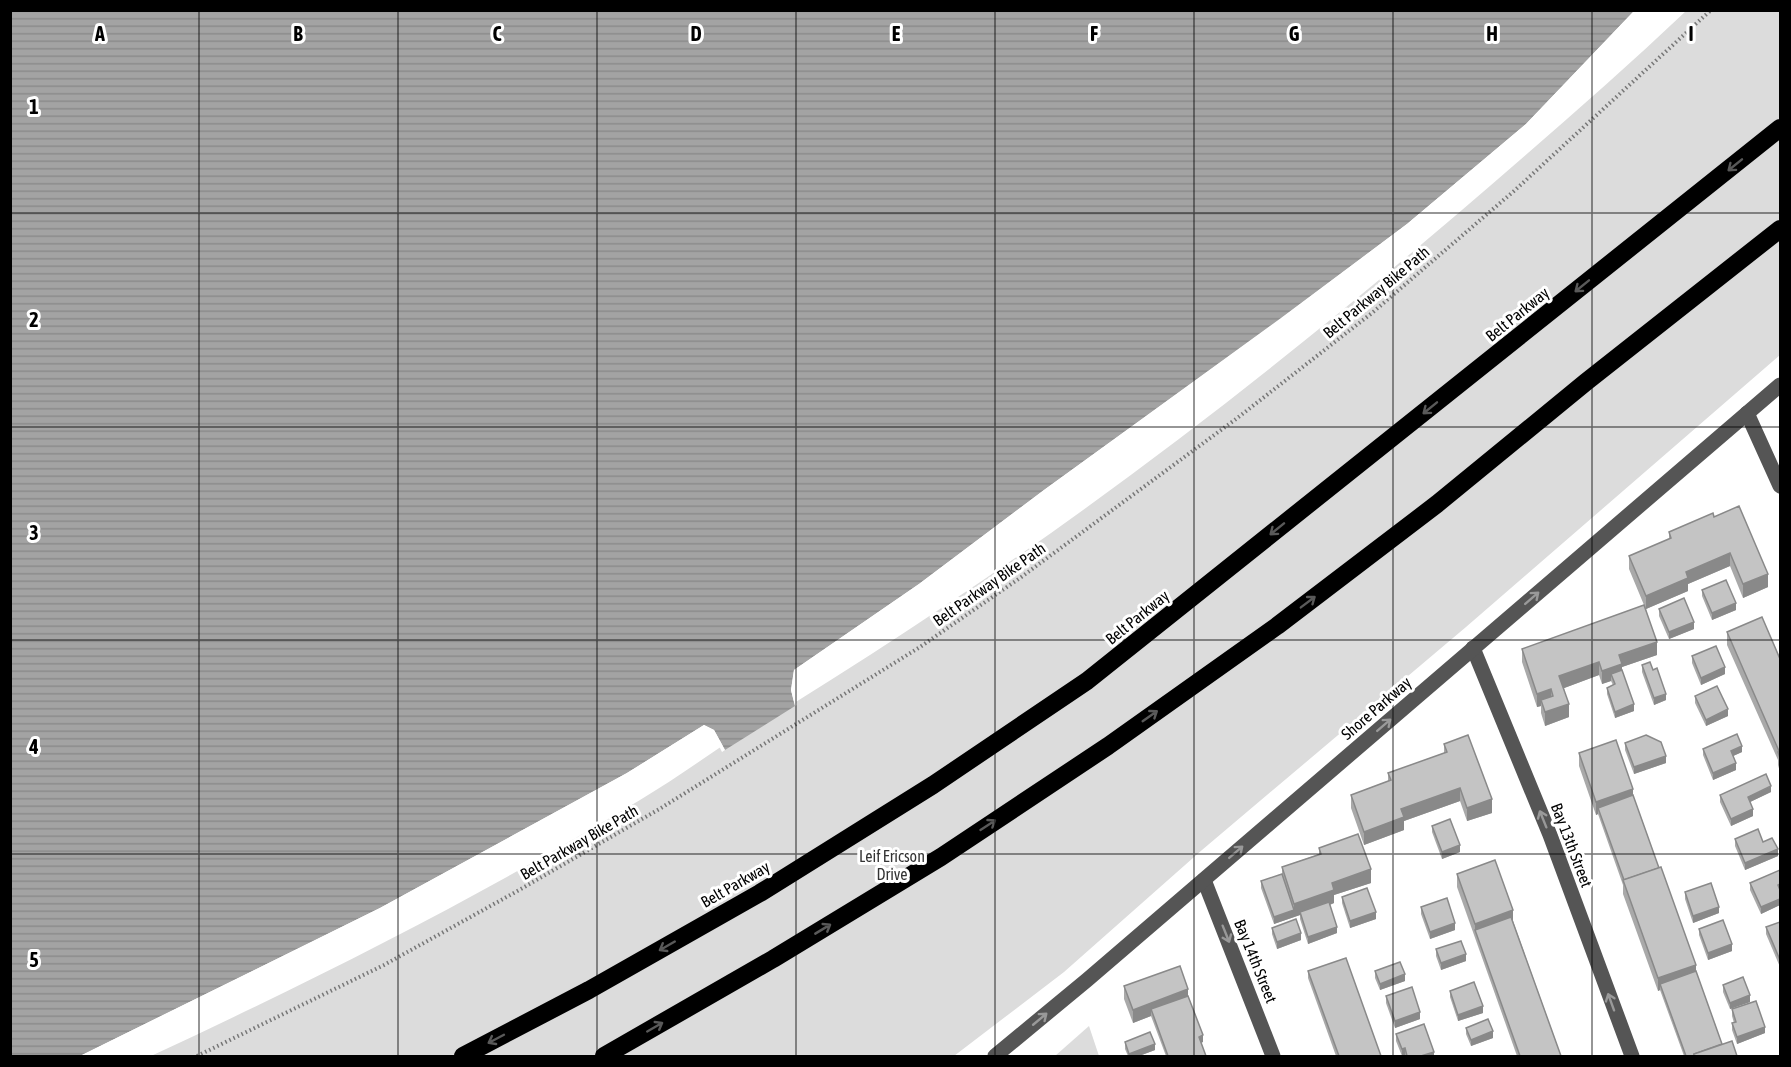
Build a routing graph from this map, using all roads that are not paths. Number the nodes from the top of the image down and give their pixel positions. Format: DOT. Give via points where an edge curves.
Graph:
graph roads {
  1 [pos="1780,128"];
  2 [pos="1780,229"];
  3 [pos="1780,385"];
  4 [pos="1748,413"];
  5 [pos="1780,486"];
  6 [pos="1473,648"];
  7 [pos="1204,880"];
  8 [pos="463,1056"];
  9 [pos="604,1056"];
  10 [pos="995,1056"];
  11 [pos="1274,1056"];
  12 [pos="1632,1056"];
  1 -- 8 [label="highway, Belt Parkway, one-way" via="1087,681 933,785 760,893"];
  9 -- 2 [label="highway, one-way" via="931,863 1108,746 1277,626 1437,504"];
  3 -- 4 [label="street, Shore Parkway"];
  4 -- 5 [label="street"];
  6 -- 4 [label="street, Shore Parkway, one-way"];
  7 -- 6 [label="street, Shore Parkway, one-way"];
  12 -- 6 [label="street, Bay 13th Street, one-way" via="1550,835"];
  10 -- 7 [label="street, Shore Parkway, one-way"];
  7 -- 11 [label="street, Bay 14th Street, one-way"];
}
